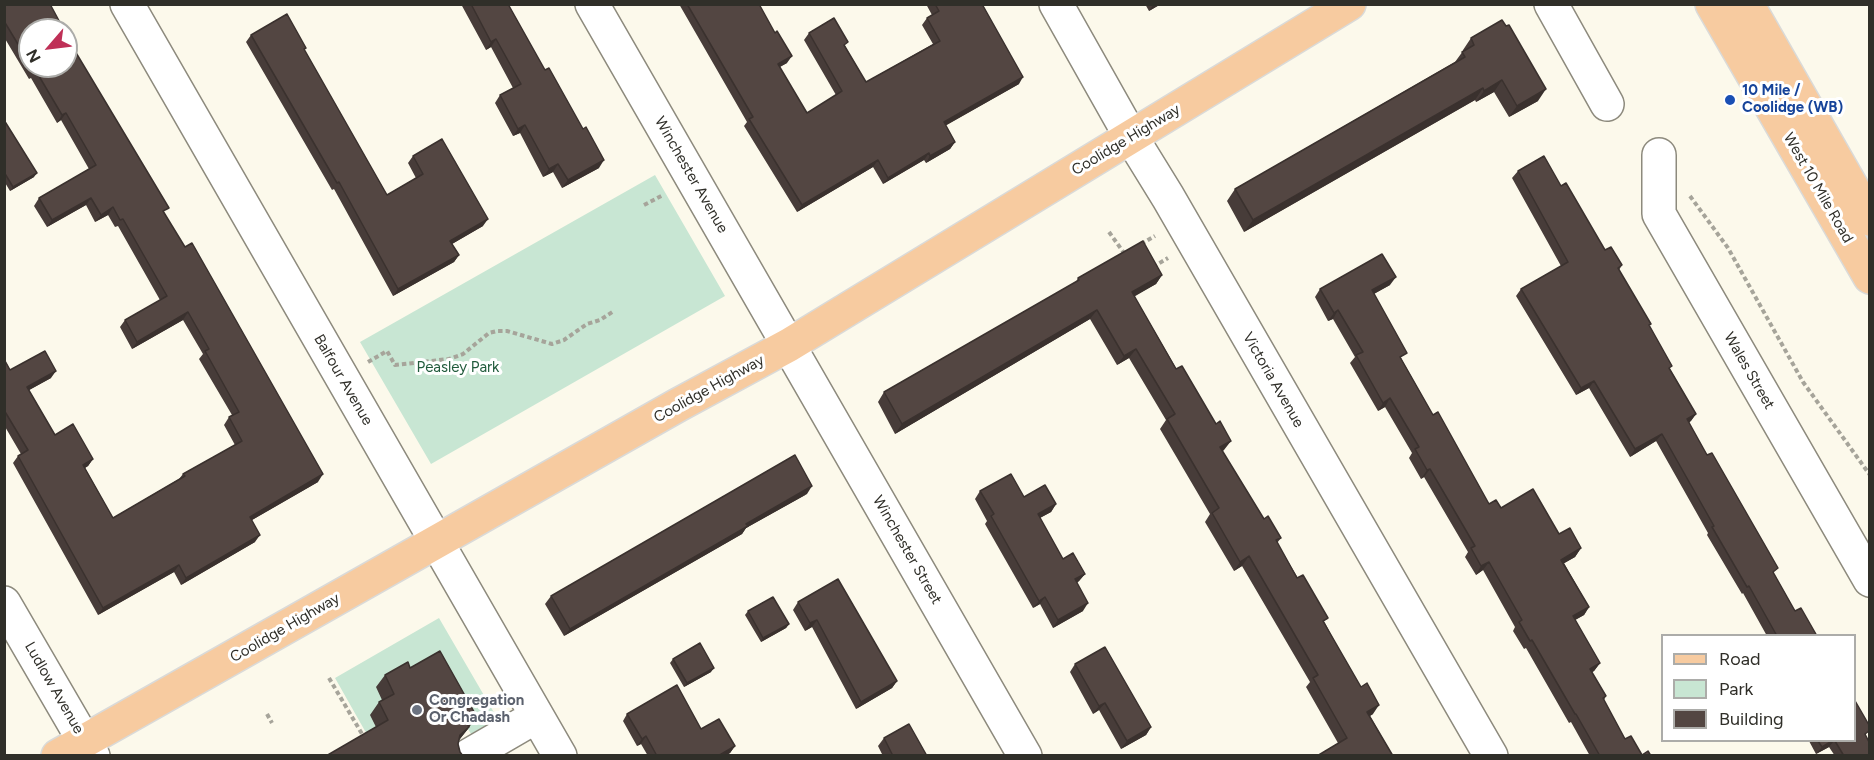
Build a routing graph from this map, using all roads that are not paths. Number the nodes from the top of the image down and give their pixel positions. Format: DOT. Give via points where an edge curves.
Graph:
graph roads {
  1 [pos="127,4"];
  2 [pos="592,4"];
  3 [pos="1056,4"];
  4 [pos="1349,4"];
  5 [pos="1551,4"];
  6 [pos="1712,4"];
  7 [pos="1747,4"];
  8 [pos="1607,104"];
  9 [pos="1131,137"];
  10 [pos="1659,155"];
  11 [pos="1869,219"];
  12 [pos="1869,277"];
  13 [pos="789,345"];
  14 [pos="437,542"];
  15 [pos="1869,580"];
  16 [pos="4,603"];
  17 [pos="537,716"];
  18 [pos="79,751"];
  19 [pos="468,756"];
  20 [pos="560,756"];
  21 [pos="1025,756"];
  22 [pos="1491,756"];
  1 -- 14 [label="street, Balfour Avenue"];
  2 -- 13 [label="street, Winchester Avenue"];
  3 -- 9 [label="street, Victoria Avenue"];
  4 -- 9 [label="main road, Coolidge Highway"];
  5 -- 8 [label="street"];
  6 -- 12 [label="main road, West 10 Mile Road"];
  7 -- 11 [label="main road"];
  9 -- 13 [label="main road, Coolidge Highway"];
  9 -- 22 [label="street, Victoria Avenue"];
  10 -- 15 [label="street, Wales Street" via="1659,214"];
  13 -- 14 [label="main road, Coolidge Highway"];
  13 -- 21 [label="street, Winchester Street"];
  14 -- 17 [label="street, Balfour Avenue"];
  14 -- 18 [label="main road, Coolidge Highway"];
  16 -- 18 [label="street, Ludlow Avenue"];
  17 -- 19 [label="street"];
  17 -- 20 [label="street, Balfour Avenue"];
}
